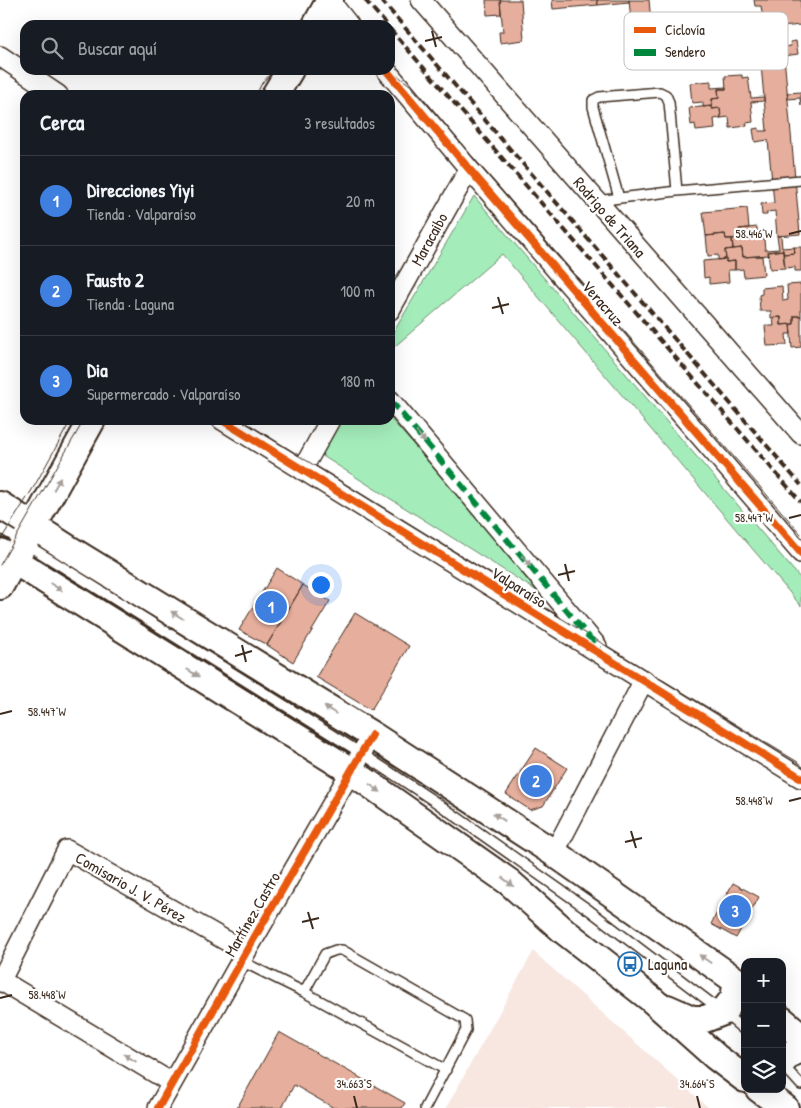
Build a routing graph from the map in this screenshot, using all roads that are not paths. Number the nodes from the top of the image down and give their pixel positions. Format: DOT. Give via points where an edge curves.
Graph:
graph roads {
  1 [pos="330,0"];
  2 [pos="421,0"];
  3 [pos="319,20"];
  4 [pos="345,20"];
  5 [pos="0,56"];
  6 [pos="20,69"];
  7 [pos="28,75"];
  8 [pos="287,75"];
  9 [pos="390,75"];
  10 [pos="51,90"];
  11 [pos="279,90"];
  12 [pos="469,169"];
  13 [pos="801,180"];
  14 [pos="677,191"];
  15 [pos="619,198"];
  16 [pos="596,200"];
  17 [pos="395,301"];
  18 [pos="395,406"];
  19 [pos="89,425"];
  20 [pos="230,425"];
  21 [pos="327,425"];
  22 [pos="801,434"];
  23 [pos="302,470"];
  24 [pos="0,505"];
  25 [pos="0,528"];
  26 [pos="18,546"];
  27 [pos="801,553"];
  28 [pos="0,586"];
  29 [pos="604,656"];
  30 [pos="644,680"];
  31 [pos="361,753"];
  32 [pos="801,778"];
  33 [pos="554,853"];
  34 [pos="243,956"];
  35 [pos="0,981"];
  36 [pos="741,984"];
  37 [pos="304,992"];
  38 [pos="651,999"];
  39 [pos="723,1012"];
  40 [pos="786,1023"];
  41 [pos="741,1028"];
  42 [pos="801,1036"];
  43 [pos="801,1049"];
  44 [pos="786,1058"];
  45 [pos="786,1066"];
  46 [pos="786,1068"];
  47 [pos="446,1070"];
  48 [pos="741,1076"];
  49 [pos="801,1076"];
  50 [pos="172,1083"];
  51 [pos="801,1085"];
  52 [pos="764,1093"];
  53 [pos="778,1093"];
  54 [pos="158,1108"];
  55 [pos="425,1108"];
  56 [pos="786,1108"];
  1 -- 3 [label="main road"];
  1 -- 4 [label="street"];
  2 -- 16 [label="street, Rodrigo de Triana"];
  5 -- 6 [label="street"];
  7 -- 10 [label="street"];
  8 -- 11 [label="main road"];
  9 -- 12 [label="street, Veracruz"];
  12 -- 17 [label="street, Maracaibo"];
  12 -- 27 [label="street, Veracruz"];
  13 -- 14 [label="lane"];
  14 -- 15 [label="lane"];
  14 -- 15 [label="lane" via="666,94 599,97 593,100 593,107"];
  15 -- 16 [label="lane"];
  16 -- 22 [label="street, Rodrigo de Triana"];
  18 -- 29 [label="street, Valparaíso, one-way"];
  26 -- 19 [label="main road, one-way"];
  20 -- 23 [label="street, Valparaíso"];
  21 -- 23 [label="street"];
  23 -- 29 [label="street, Valparaíso"];
  24 -- 26 [label="main road"];
  25 -- 26 [label="lane"];
  26 -- 28 [label="main road"];
  26 -- 31 [label="main road"];
  31 -- 26 [label="main road, one-way"];
  29 -- 30 [label="street, Valparaíso"];
  30 -- 32 [label="street, Valparaíso"];
  30 -- 33 [label="street"];
  33 -- 31 [label="main road, one-way"];
  31 -- 34 [label="street, Martínez Castro"];
  31 -- 38 [label="main road, one-way" via="564,931"];
  31 -- 39 [label="lane" via="588,910"];
  36 -- 33 [label="main road, one-way"];
  34 -- 35 [label="street, Comisario J. V. Pérez" via="67,850"];
  34 -- 37 [label="lane"];
  34 -- 50 [label="street, Martínez Castro"];
  50 -- 35 [label="street, one-way"];
  36 -- 39 [label="main road"];
  37 -- 47 [label="lane"];
  37 -- 47 [label="lane" via="325,954 342,950 465,1020 466,1030"];
  38 -- 39 [label="main road" via="692,1019 705,1020"];
  38 -- 48 [label="main road"];
  39 -- 41 [label="lane"];
  40 -- 42 [label="main road"];
  43 -- 44 [label="main road"];
  45 -- 49 [label="lane"];
  46 -- 51 [label="lane"];
  47 -- 55 [label="lane"];
  50 -- 54 [label="street, Martínez Castro"];
  52 -- 56 [label="main road"];
  53 -- 56 [label="main road"];
}
